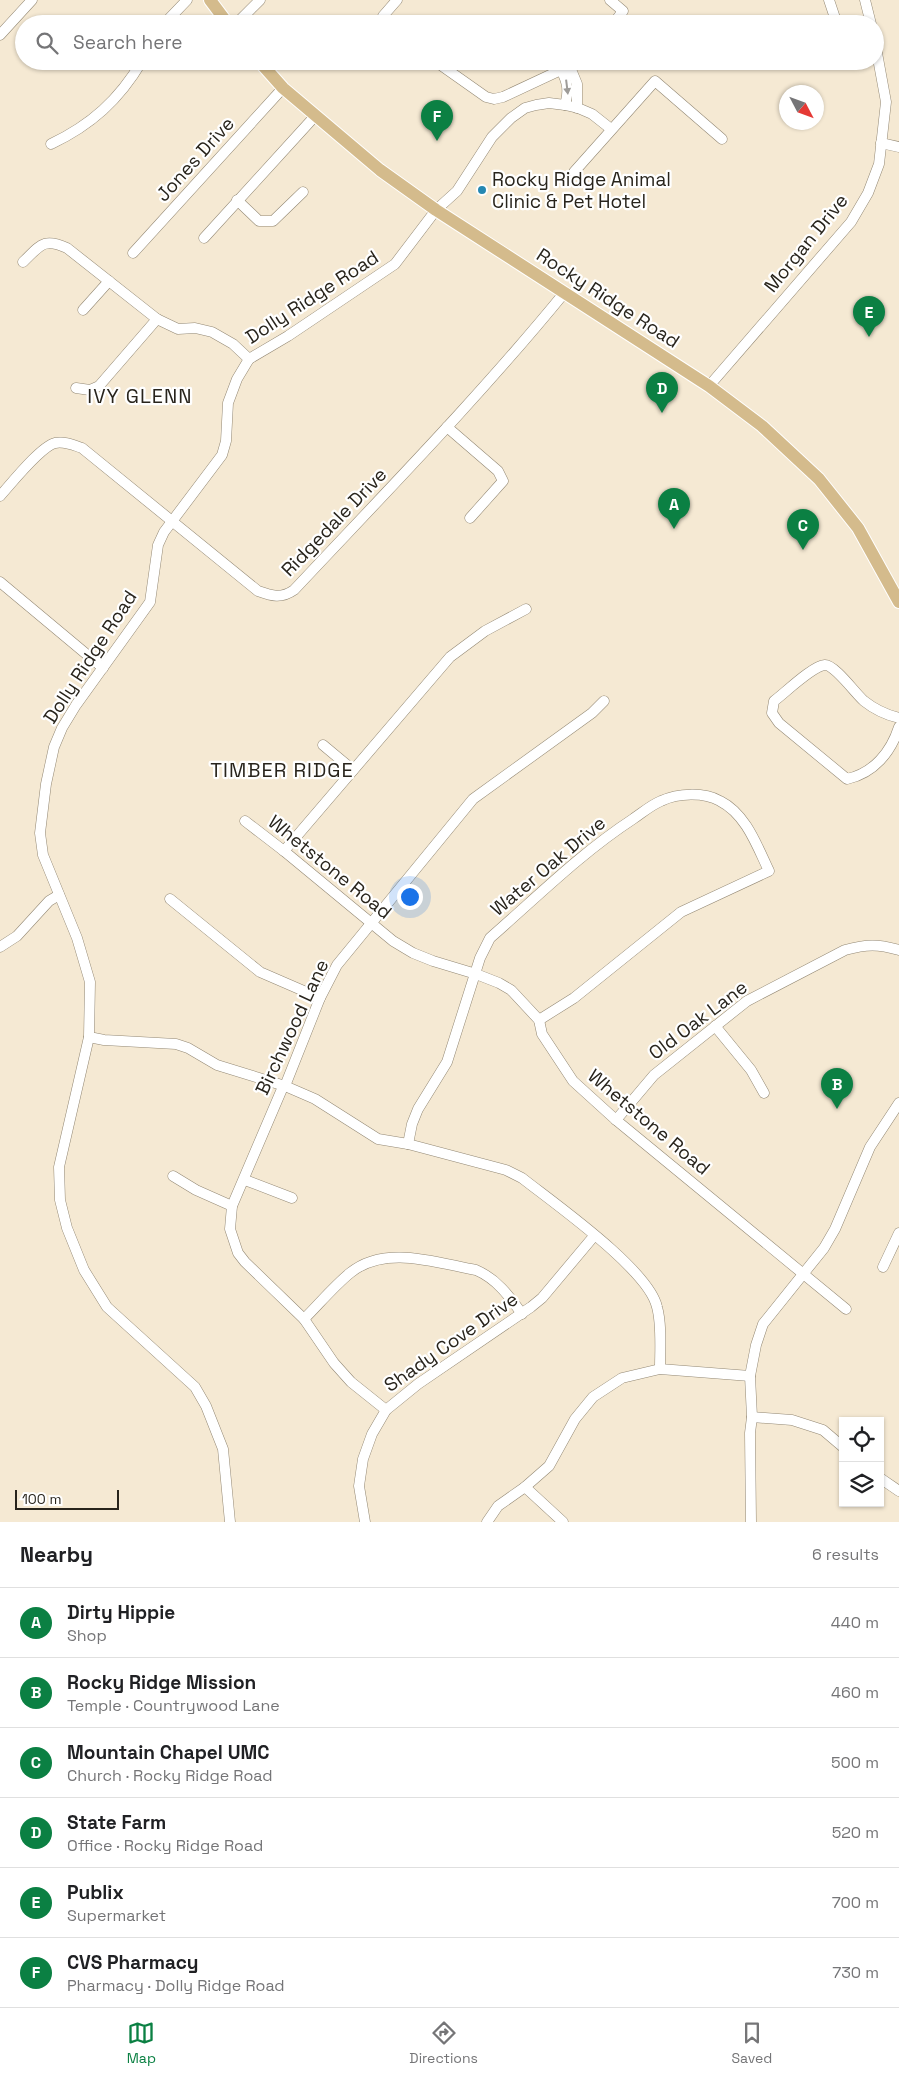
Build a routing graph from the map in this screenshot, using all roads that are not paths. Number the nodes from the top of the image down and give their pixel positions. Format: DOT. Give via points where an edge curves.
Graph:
graph roads {
  1 [pos="32,0"];
  2 [pos="187,0"];
  3 [pos="210,0"];
  4 [pos="260,0"];
  5 [pos="397,0"];
  6 [pos="610,0"];
  7 [pos="865,0"];
  8 [pos="831,1"];
  9 [pos="18,15"];
  10 [pos="173,15"];
  11 [pos="221,15"];
  12 [pos="245,15"];
  13 [pos="384,15"];
  14 [pos="620,15"];
  15 [pos="835,15"];
  16 [pos="869,15"];
  17 [pos="15,19"];
  18 [pos="0,35"];
  19 [pos="137,70"];
  20 [pos="267,70"];
  21 [pos="448,70"];
  22 [pos="561,70"];
  23 [pos="569,70"];
  24 [pos="572,70"];
  25 [pos="880,70"];
  26 [pos="283,88"];
  27 [pos="565,105"];
  28 [pos="577,108"];
  29 [pos="316,115"];
  30 [pos="611,130"];
  31 [pos="722,139"];
  32 [pos="882,143"];
  33 [pos="51,144"];
  34 [pos="899,147"];
  35 [pos="574,172"];
  36 [pos="303,192"];
  37 [pos="237,200"];
  38 [pos="436,210"];
  39 [pos="204,238"];
  40 [pos="133,253"];
  41 [pos="23,262"];
  42 [pos="109,281"];
  43 [pos="564,292"];
  44 [pos="82,310"];
  45 [pos="157,319"];
  46 [pos="249,359"];
  47 [pos="708,386"];
  48 [pos="76,388"];
  49 [pos="447,428"];
  50 [pos="0,496"];
  51 [pos="470,518"];
  52 [pos="173,521"];
  53 [pos="0,582"];
  54 [pos="899,602"];
  55 [pos="526,608"];
  56 [pos="103,668"];
  57 [pos="604,701"];
  58 [pos="899,718"];
  59 [pos="899,727"];
  60 [pos="323,745"];
  61 [pos="353,770"];
  62 [pos="245,821"];
  63 [pos="284,851"];
  64 [pos="59,895"];
  65 [pos="170,899"];
  66 [pos="372,924"];
  67 [pos="0,947"];
  68 [pos="899,950"];
  69 [pos="476,974"];
  70 [pos="320,998"];
  71 [pos="539,1020"];
  72 [pos="715,1026"];
  73 [pos="89,1037"];
  74 [pos="285,1086"];
  75 [pos="764,1093"];
  76 [pos="899,1103"];
  77 [pos="616,1120"];
  78 [pos="408,1144"];
  79 [pos="173,1176"];
  80 [pos="244,1180"];
  81 [pos="292,1198"];
  82 [pos="232,1206"];
  83 [pos="899,1233"];
  84 [pos="594,1236"];
  85 [pos="883,1267"];
  86 [pos="804,1273"];
  87 [pos="846,1308"];
  88 [pos="522,1314"];
  89 [pos="304,1319"];
  90 [pos="660,1369"];
  91 [pos="750,1376"];
  92 [pos="386,1410"];
  93 [pos="752,1417"];
  94 [pos="839,1444"];
  95 [pos="884,1481"];
  96 [pos="525,1487"];
  97 [pos="899,1491"];
  98 [pos="230,1522"];
  99 [pos="365,1522"];
  100 [pos="487,1522"];
  101 [pos="564,1522"];
  102 [pos="751,1522"];
  1 -- 9 [label="street"];
  2 -- 10 [label="street"];
  3 -- 11 [label="main road"];
  4 -- 12 [label="street"];
  5 -- 13 [label="street"];
  6 -- 14 [label="street" via="623,11"];
  7 -- 16 [label="street"];
  8 -- 15 [label="street"];
  17 -- 18 [label="street"];
  19 -- 33 [label="street" via="109,106 72,134"];
  20 -- 26 [label="main road, Rocky Ridge Road"];
  21 -- 22 [label="street" via="486,97 494,99"];
  23 -- 27 [label="street, one-way"];
  24 -- 28 [label="street" via="577,84"];
  25 -- 32 [label="street, Morgan Drive" via="886,102"];
  26 -- 29 [label="main road, Rocky Ridge Road"];
  26 -- 40 [label="street, Jones Drive"];
  27 -- 28 [label="street, Dolly Ridge Road"];
  27 -- 38 [label="street, Dolly Ridge Road" via="536,105 511,118 492,137 456,190"];
  28 -- 30 [label="street, Dolly Ridge Road" via="592,114"];
  29 -- 37 [label="street"];
  29 -- 38 [label="main road, Rocky Ridge Road" via="380,170"];
  30 -- 31 [label="street" via="655,81"];
  30 -- 35 [label="street"];
  32 -- 34 [label="street"];
  32 -- 47 [label="street, Morgan Drive" via="879,164 868,193 851,222"];
  36 -- 37 [label="street" via="273,221 259,221"];
  37 -- 39 [label="street"];
  38 -- 43 [label="main road, Rocky Ridge Road"];
  38 -- 46 [label="street, Dolly Ridge Road" via="395,264"];
  41 -- 42 [label="street" via="44,242 54,242 67,248"];
  42 -- 44 [label="street"];
  42 -- 45 [label="street"];
  43 -- 47 [label="main road, Rocky Ridge Road"];
  43 -- 49 [label="street, Ridgedale Drive"];
  45 -- 46 [label="street" via="178,328 212,332 233,344"];
  45 -- 48 [label="street" via="99,386 90,390"];
  46 -- 52 [label="street, Dolly Ridge Road" via="228,403 222,455"];
  47 -- 54 [label="main road, Rocky Ridge Road" via="762,426 819,479 858,528"];
  49 -- 51 [label="street" via="498,471 503,482"];
  49 -- 52 [label="street, Ridgedale Drive" via="286,596 275,597 258,591"];
  50 -- 52 [label="street, Ridgedale Drive" via="44,449 54,443 68,443 82,448"];
  52 -- 56 [label="street, Dolly Ridge Road" via="158,545 150,602"];
  53 -- 56 [label="street"];
  55 -- 61 [label="street" via="485,631 450,658"];
  56 -- 64 [label="street, Dolly Ridge Road" via="62,728 46,784 40,834 43,855"];
  57 -- 66 [label="street, Birchwood Lane" via="472,799"];
  58 -- 59 [label="street" via="889,716 866,702 835,669 825,665 774,701 772,713 778,723 847,779 859,776 879,762 894,741"];
  60 -- 61 [label="street"];
  61 -- 63 [label="street"];
  62 -- 63 [label="street, Whetstone Road"];
  63 -- 66 [label="street, Whetstone Road"];
  64 -- 67 [label="street" via="49,901 17,936"];
  64 -- 73 [label="street, Dolly Ridge Road" via="77,938 90,982"];
  65 -- 70 [label="street" via="260,972"];
  66 -- 69 [label="street, Whetstone Road" via="413,953"];
  66 -- 70 [label="street, Birchwood Lane" via="337,965"];
  68 -- 72 [label="street, Old Oak Lane" via="879,944 845,950 747,1001"];
  69 -- 71 [label="street, Whetstone Road" via="511,990"];
  69 -- 71 [label="street, Water Oak Drive" via="490,938 600,841 661,800 680,795 705,796 720,801 736,813 750,832 769,871 681,912 574,998"];
  69 -- 78 [label="street, Water Oak Drive" via="447,1062 418,1109"];
  70 -- 74 [label="street, Birchwood Lane"];
  71 -- 77 [label="street, Whetstone Road" via="542,1034 573,1081"];
  72 -- 75 [label="street" via="751,1070"];
  72 -- 77 [label="street, Old Oak Lane" via="654,1075"];
  73 -- 74 [label="street" via="176,1044 217,1066"];
  73 -- 98 [label="street, Dolly Ridge Road" via="59,1168 60,1200 67,1228 84,1270 107,1307 195,1387 206,1406 223,1449"];
  74 -- 78 [label="street" via="315,1099 378,1139"];
  74 -- 80 [label="street, Birchwood Lane"];
  76 -- 86 [label="street" via="870,1147 836,1229"];
  77 -- 86 [label="street, Whetstone Road"];
  78 -- 84 [label="street" via="506,1170 522,1178"];
  79 -- 82 [label="street"];
  80 -- 81 [label="street"];
  80 -- 82 [label="street, Birchwood Lane"];
  82 -- 89 [label="street, Birchwood Lane" via="230,1229 238,1253"];
  83 -- 85 [label="street"];
  84 -- 88 [label="street, Shady Cove Drive" via="542,1298"];
  84 -- 90 [label="street" via="636,1272 652,1292 658,1308"];
  86 -- 87 [label="street, Whetstone Road"];
  86 -- 91 [label="street" via="763,1324"];
  88 -- 89 [label="street" via="503,1288 485,1274 399,1257 376,1260 351,1272"];
  88 -- 92 [label="street, Shady Cove Drive" via="418,1384"];
  89 -- 92 [label="street, Birchwood Lane" via="351,1382"];
  90 -- 91 [label="street"];
  90 -- 96 [label="street" via="622,1378 593,1398 575,1419 549,1466"];
  91 -- 93 [label="street"];
  92 -- 99 [label="street, Shady Cove Drive" via="363,1458 359,1486"];
  93 -- 94 [label="street" via="792,1420 823,1430"];
  93 -- 102 [label="street"];
  95 -- 97 [label="street"];
  96 -- 100 [label="street" via="498,1506"];
  96 -- 101 [label="street"];
}
